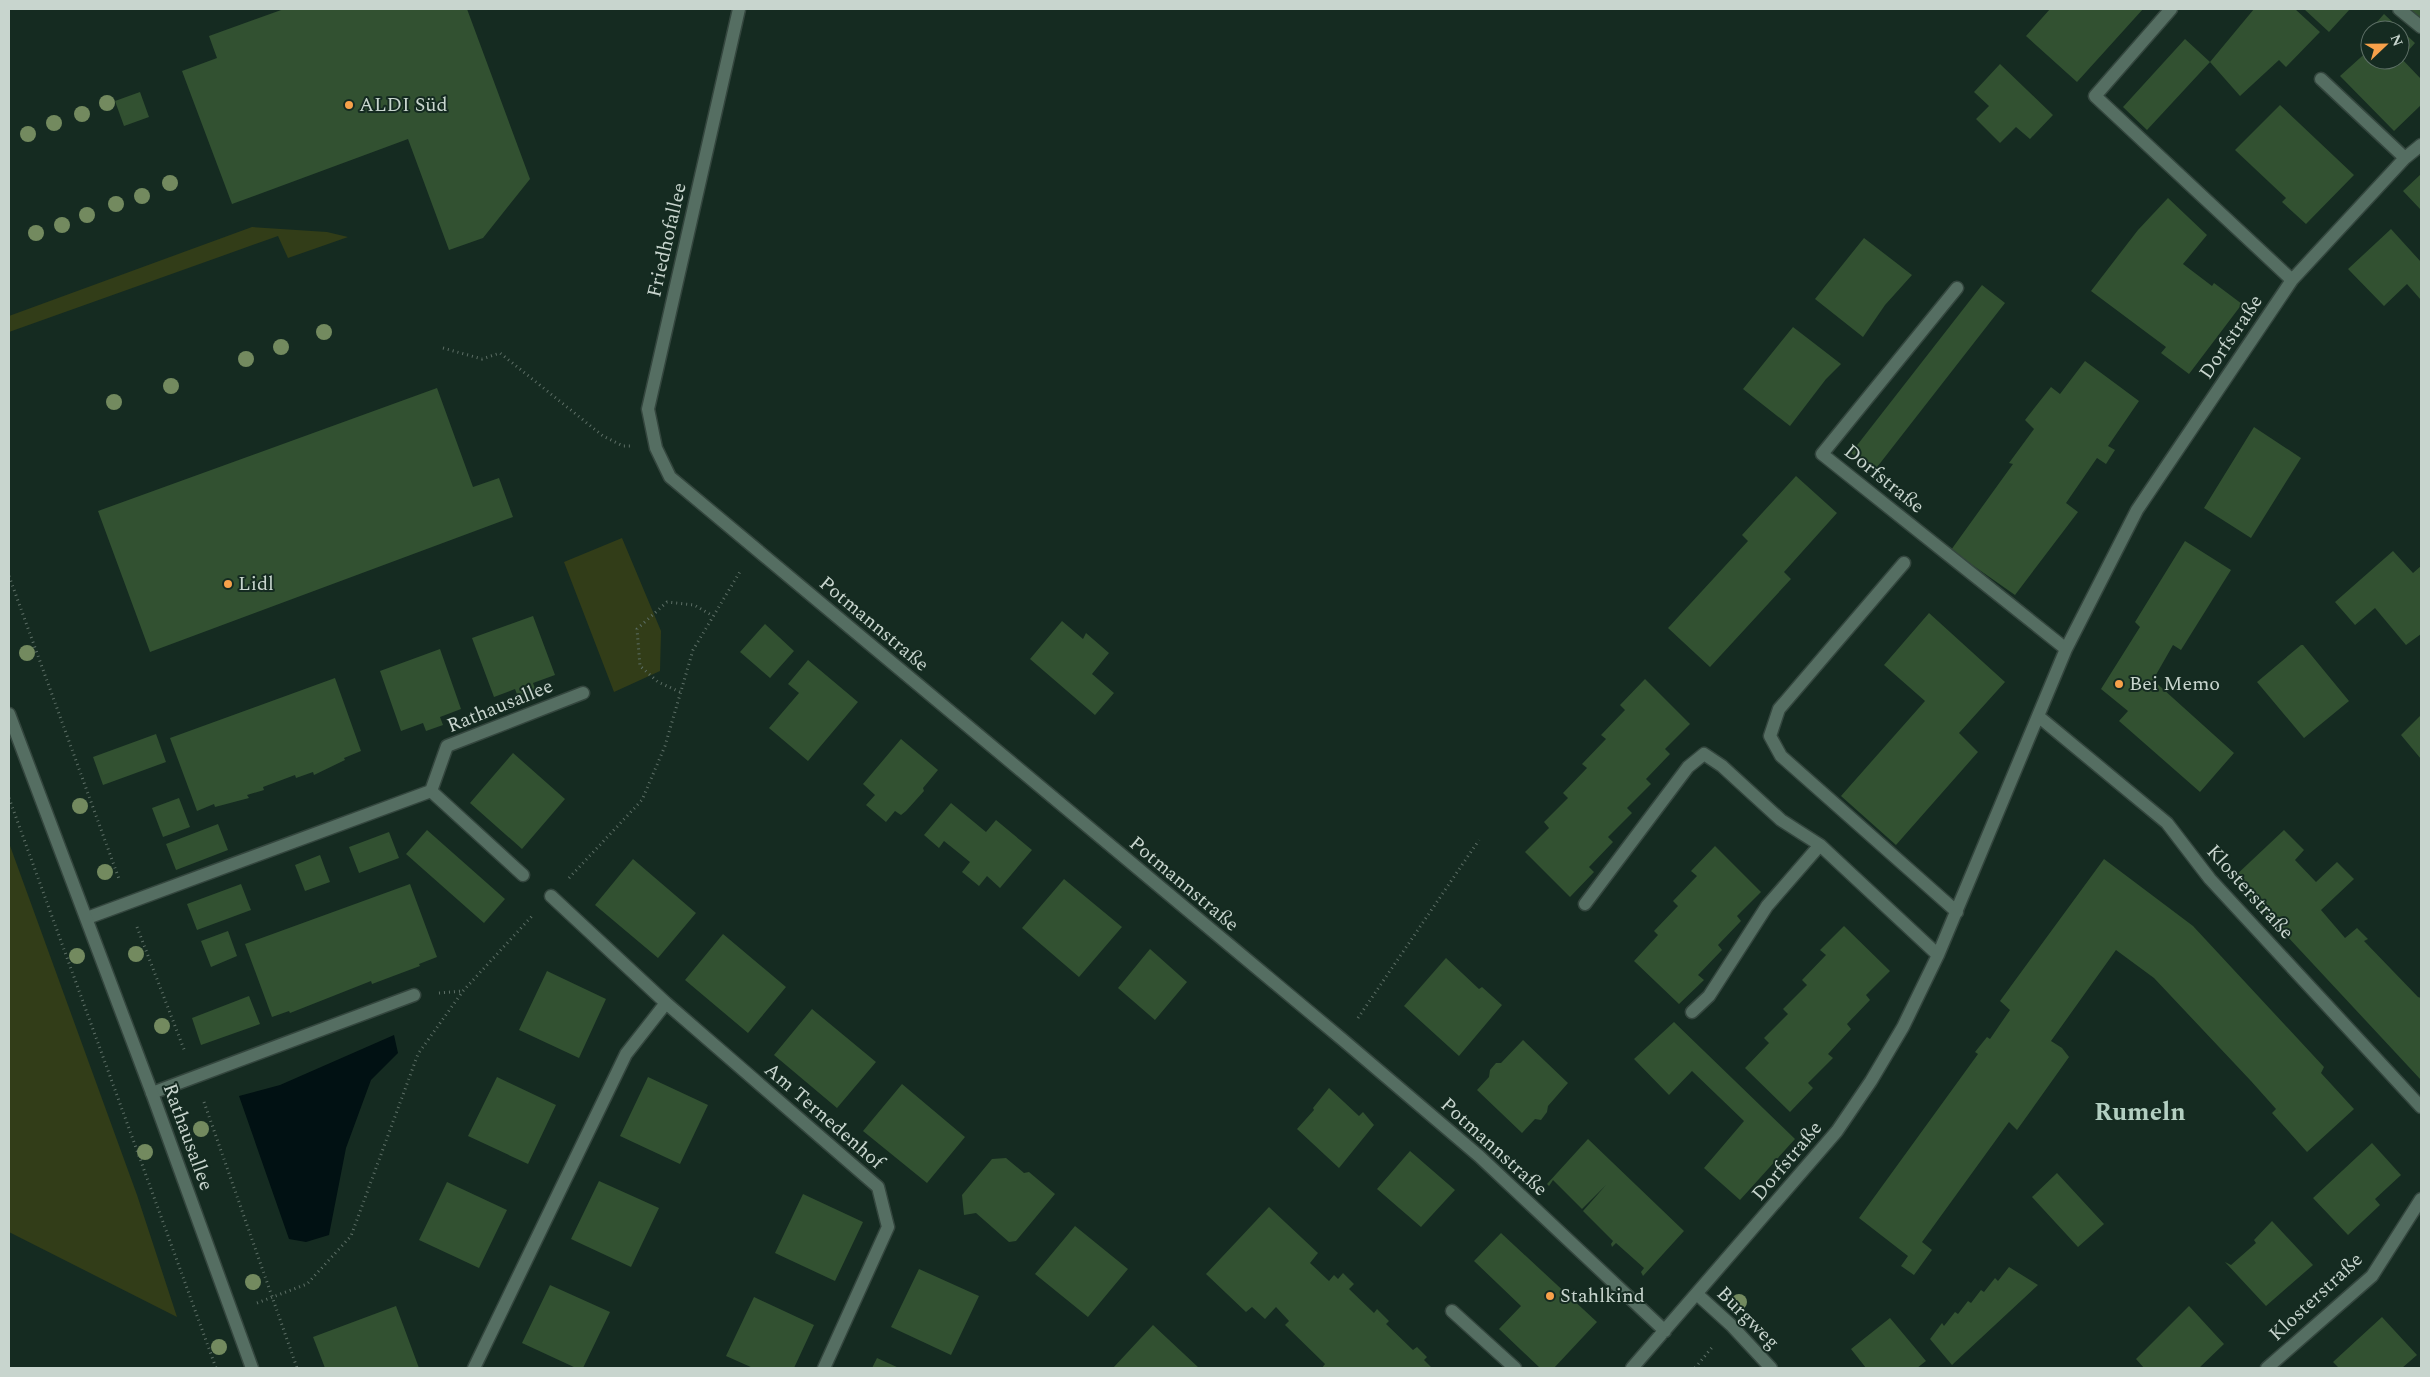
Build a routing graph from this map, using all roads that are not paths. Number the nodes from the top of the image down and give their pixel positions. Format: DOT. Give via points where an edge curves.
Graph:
graph roads {
  1 [pos="739,9"];
  2 [pos="2171,9"];
  3 [pos="2399,9"];
  4 [pos="2421,27"];
  5 [pos="2321,79"];
  6 [pos="2421,145"];
  7 [pos="2405,158"];
  8 [pos="2292,280"];
  9 [pos="1957,288"];
  10 [pos="670,477"];
  11 [pos="1904,563"];
  12 [pos="2066,649"];
  13 [pos="583,693"];
  14 [pos="9,714"];
  15 [pos="2038,716"];
  16 [pos="431,791"];
  17 [pos="1820,845"];
  18 [pos="523,875"];
  19 [pos="551,896"];
  20 [pos="1585,904"];
  21 [pos="1957,912"];
  22 [pos="87,918"];
  23 [pos="1938,955"];
  24 [pos="414,996"];
  25 [pos="666,1003"];
  26 [pos="1692,1012"];
  27 [pos="152,1093"];
  28 [pos="2421,1107"];
  29 [pos="2421,1199"];
  30 [pos="1698,1295"];
  31 [pos="1452,1310"];
  32 [pos="1665,1331"];
  33 [pos="252,1368"];
  34 [pos="474,1368"];
  35 [pos="824,1368"];
  36 [pos="1515,1368"];
  37 [pos="1632,1368"];
  38 [pos="1771,1368"];
  39 [pos="2267,1368"];
  1 -- 10 [label="street, Friedhofallee" via="648,409 656,448"];
  2 -- 8 [label="street" via="2095,96"];
  3 -- 4 [label="street"];
  5 -- 7 [label="street"];
  6 -- 7 [label="street, Dorfstraße"];
  7 -- 8 [label="street, Dorfstraße"];
  8 -- 12 [label="street, Dorfstraße" via="2137,510"];
  9 -- 12 [label="street, Dorfstraße" via="1822,454"];
  10 -- 32 [label="street, Potmannstraße" via="1479,1156"];
  11 -- 21 [label="street" via="1779,709 1770,736 1782,756"];
  12 -- 15 [label="street, Dorfstraße"];
  13 -- 16 [label="street, Rathausallee" via="447,746"];
  14 -- 22 [label="street, Rathausallee"];
  15 -- 21 [label="street, Dorfstraße"];
  15 -- 28 [label="street, Klosterstraße" via="2167,823 2210,879"];
  16 -- 18 [label="street"];
  16 -- 22 [label="street"];
  17 -- 20 [label="street" via="1781,820 1722,766 1704,754 1688,768"];
  17 -- 23 [label="street"];
  17 -- 26 [label="street" via="1767,906 1709,996"];
  19 -- 25 [label="street, Am Ternedenhof"];
  21 -- 23 [label="street, Dorfstraße"];
  22 -- 27 [label="street, Rathausallee"];
  23 -- 30 [label="street, Dorfstraße" via="1903,1026 1837,1131"];
  24 -- 27 [label="street"];
  25 -- 34 [label="street" via="626,1054"];
  25 -- 35 [label="street, Am Ternedenhof" via="878,1187 888,1227"];
  27 -- 33 [label="street, Rathausallee"];
  29 -- 39 [label="street, Klosterstraße" via="2372,1276"];
  30 -- 32 [label="street, Dorfstraße"];
  30 -- 38 [label="street, Burgweg"];
  31 -- 36 [label="street"];
  32 -- 37 [label="street, Dorfstraße"];
}
